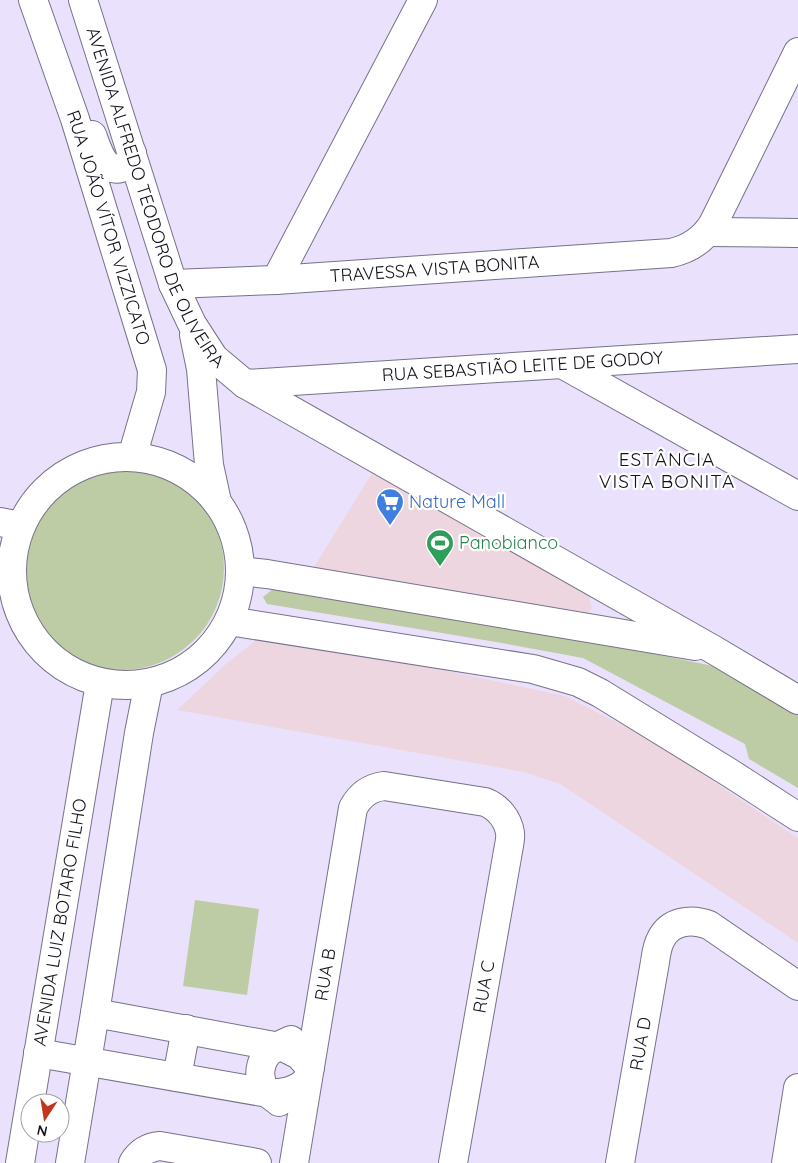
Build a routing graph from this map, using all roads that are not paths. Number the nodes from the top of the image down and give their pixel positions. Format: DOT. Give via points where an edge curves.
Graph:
graph roads {
  1 [pos="34,0"];
  2 [pos="83,0"];
  3 [pos="422,0"];
  4 [pos="798,52"];
  5 [pos="75,118"];
  6 [pos="132,153"];
  7 [pos="798,233"];
  8 [pos="702,238"];
  9 [pos="276,280"];
  10 [pos="173,284"];
  11 [pos="192,324"];
  12 [pos="798,349"];
  13 [pos="562,364"];
  14 [pos="245,384"];
  15 [pos="132,457"];
  16 [pos="798,496"];
  17 [pos="217,502"];
  18 [pos="10,524"];
  19 [pos="240,571"];
  20 [pos="6,572"];
  21 [pos="229,620"];
  22 [pos="714,650"];
  23 [pos="100,683"];
  24 [pos="149,683"];
  25 [pos="798,700"];
  26 [pos="368,791"];
  27 [pos="798,817"];
  28 [pos="798,986"];
  29 [pos="95,1013"];
  30 [pos="318,1016"];
  31 [pos="186,1029"];
  32 [pos="278,1046"];
  33 [pos="38,1053"];
  34 [pos="87,1062"];
  35 [pos="309,1074"];
  36 [pos="177,1077"];
  37 [pos="798,1088"];
  38 [pos="268,1093"];
  39 [pos="296,1152"];
  40 [pos="20,1163"];
  41 [pos="70,1163"];
  42 [pos="133,1163"];
  43 [pos="257,1163"];
  44 [pos="453,1163"];
  45 [pos="620,1163"];
  46 [pos="786,1163"];
  1 -- 5 [label="street, RUA JOÃO VÍTOR VIZZICATO"];
  2 -- 6 [label="street, AVENIDA ALFREDO TEODORO DE OLIVEIRA"];
  3 -- 9 [label="street"];
  4 -- 8 [label="street" via="713,224"];
  5 -- 6 [label="street" via="90,132 109,167 115,169 127,165"];
  5 -- 15 [label="street, RUA JOÃO VÍTOR VIZZICATO" via="152,370 151,392"];
  6 -- 10 [label="street, AVENIDA ALFREDO TEODORO DE OLIVEIRA"];
  7 -- 8 [label="street, TRAVESSA VISTA BONITA"];
  8 -- 9 [label="street, TRAVESSA VISTA BONITA" via="671,253"];
  9 -- 10 [label="street, TRAVESSA VISTA BONITA"];
  10 -- 11 [label="street, AVENIDA ALFREDO TEODORO DE OLIVEIRA"];
  11 -- 14 [label="street, AVENIDA ALFREDO TEODORO DE OLIVEIRA" via="214,358"];
  11 -- 17 [label="street" via="201,369 209,465"];
  12 -- 13 [label="street, RUA SEBASTIÃO LEITE DE GODOY"];
  13 -- 14 [label="street, RUA SEBASTIÃO LEITE DE GODOY"];
  13 -- 16 [label="street"];
  14 -- 22 [label="street, AVENIDA ALFREDO TEODORO DE OLIVEIRA"];
  15 -- 17 [label="street" via="179,470"];
  15 -- 18 [label="street" via="101,460 65,474 47,488 28,512"];
  17 -- 19 [label="street" via="234,534"];
  18 -- 20 [label="street" via="15,541"];
  19 -- 21 [label="street" via="240,588"];
  19 -- 22 [label="street"];
  20 -- 23 [label="street" via="21,617 40,647 67,670"];
  21 -- 24 [label="street" via="221,636 197,661 174,675"];
  21 -- 27 [label="street" via="558,675 600,694"];
  22 -- 25 [label="street, AVENIDA ALFREDO TEODORO DE OLIVEIRA"];
  23 -- 24 [label="street" via="133,686"];
  23 -- 33 [label="street, AVENIDA LUIZ BOTARO FILHO"];
  24 -- 29 [label="street"];
  26 -- 30 [label="street, RUA B" via="353,808"];
  26 -- 44 [label="street, RUA C" via="390,786 485,802 502,813 508,823 508,857"];
  28 -- 45 [label="street, RUA D" via="709,925 692,921 670,928 660,940 657,950"];
  29 -- 31 [label="street"];
  29 -- 34 [label="street"];
  30 -- 32 [label="street" via="300,1034"];
  30 -- 35 [label="street, RUA B"];
  31 -- 32 [label="street"];
  31 -- 36 [label="street"];
  32 -- 35 [label="street" via="299,1055"];
  32 -- 38 [label="street" via="266,1056 260,1070"];
  33 -- 34 [label="street"];
  33 -- 40 [label="street, AVENIDA LUIZ BOTARO FILHO"];
  34 -- 36 [label="street"];
  34 -- 41 [label="street"];
  35 -- 38 [label="street" via="302,1085 289,1092"];
  35 -- 39 [label="street, RUA B"];
  36 -- 38 [label="street"];
  37 -- 46 [label="street"];
  38 -- 39 [label="street" via="293,1122"];
  42 -- 43 [label="street" via="145,1150 160,1146"];
}
